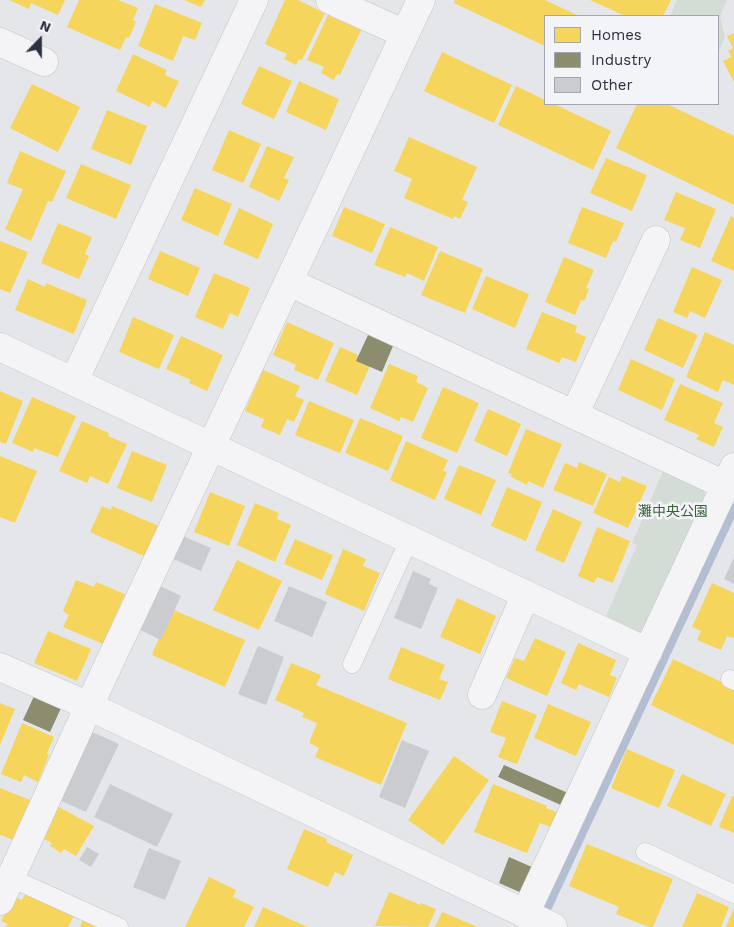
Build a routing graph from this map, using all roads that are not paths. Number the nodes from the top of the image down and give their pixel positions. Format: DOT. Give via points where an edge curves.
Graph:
graph roads {
  1 [pos="254,0"];
  2 [pos="330,0"];
  3 [pos="421,0"];
  4 [pos="405,34"];
  5 [pos="0,42"];
  6 [pos="44,62"];
  7 [pos="656,240"];
  8 [pos="289,282"];
  9 [pos="0,347"];
  10 [pos="74,381"];
  11 [pos="574,415"];
  12 [pos="211,447"];
  13 [pos="730,476"];
  14 [pos="409,540"];
  15 [pos="526,594"];
  16 [pos="648,652"];
  17 [pos="352,664"];
  18 [pos="0,667"];
  19 [pos="482,695"];
  20 [pos="89,706"];
  21 [pos="645,852"];
  22 [pos="5,890"];
  23 [pos="734,894"];
  24 [pos="519,917"];
  25 [pos="119,927"];
  26 [pos="553,927"];
  1 -- 10 [label="street"];
  2 -- 4 [label="street"];
  3 -- 4 [label="street"];
  4 -- 8 [label="street"];
  5 -- 6 [label="street"];
  7 -- 11 [label="street"];
  8 -- 11 [label="street"];
  8 -- 12 [label="street"];
  9 -- 10 [label="street"];
  10 -- 12 [label="street"];
  11 -- 13 [label="street"];
  12 -- 14 [label="street"];
  12 -- 20 [label="street"];
  13 -- 16 [label="street"];
  14 -- 15 [label="street"];
  14 -- 17 [label="lane"];
  15 -- 16 [label="street"];
  15 -- 19 [label="street"];
  16 -- 24 [label="street"];
  18 -- 20 [label="street"];
  20 -- 22 [label="street"];
  20 -- 24 [label="street"];
  21 -- 23 [label="lane"];
  22 -- 25 [label="lane"];
  24 -- 26 [label="street"];
}
